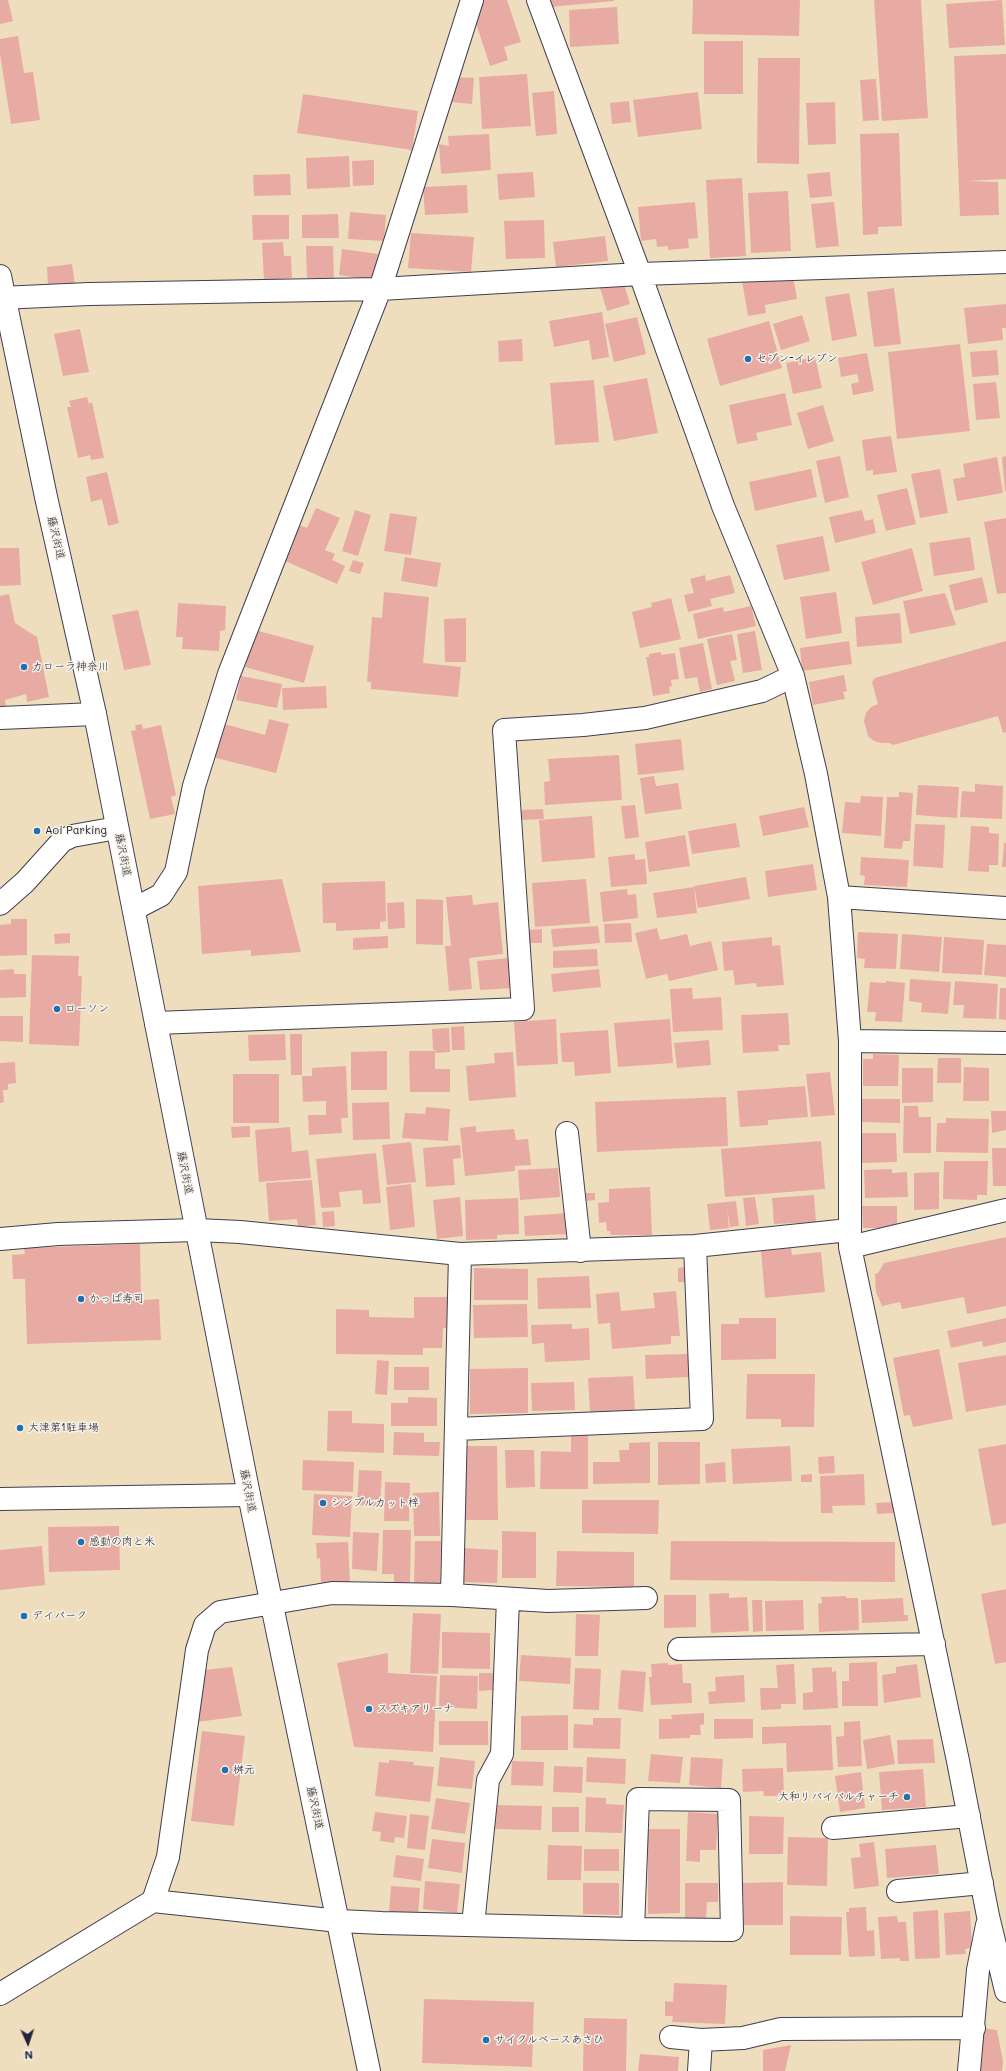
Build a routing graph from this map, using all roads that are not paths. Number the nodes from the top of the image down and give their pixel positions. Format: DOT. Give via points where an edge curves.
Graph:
graph roads {
  1 [pos="472,0"];
  2 [pos="538,0"];
  3 [pos="1006,262"];
  4 [pos="640,274"];
  5 [pos="0,276"];
  6 [pos="380,289"];
  7 [pos="2,298"];
  8 [pos="793,676"];
  9 [pos="95,714"];
  10 [pos="0,718"];
  11 [pos="117,828"];
  12 [pos="839,897"];
  13 [pos="0,904"];
  14 [pos="1006,908"];
  15 [pos="134,909"];
  16 [pos="156,1023"];
  17 [pos="850,1040"];
  18 [pos="1006,1043"];
  19 [pos="568,1133"];
  20 [pos="1006,1210"];
  21 [pos="197,1230"];
  22 [pos="850,1238"];
  23 [pos="0,1239"];
  24 [pos="694,1246"];
  25 [pos="580,1251"];
  26 [pos="460,1254"];
  27 [pos="456,1429"];
  28 [pos="249,1495"];
  29 [pos="0,1499"];
  30 [pos="452,1595"];
  31 [pos="646,1598"];
  32 [pos="508,1599"];
  33 [pos="271,1604"];
  34 [pos="934,1644"];
  35 [pos="679,1649"];
  36 [pos="969,1816"];
  37 [pos="833,1828"];
  38 [pos="982,1882"];
  39 [pos="898,1891"];
  40 [pos="153,1901"];
  41 [pos="988,1916"];
  42 [pos="338,1921"];
  43 [pos="473,1925"];
  44 [pos="633,1929"];
  45 [pos="1006,1991"];
  46 [pos="0,1994"];
  47 [pos="974,2028"];
  48 [pos="671,2037"];
  49 [pos="701,2040"];
  50 [pos="369,2071"];
  51 [pos="699,2071"];
  52 [pos="969,2071"];
  1 -- 6 [label="main road"];
  2 -- 4 [label="main road"];
  3 -- 4 [label="main road"];
  4 -- 6 [label="main road"];
  4 -- 8 [label="main road" via="723,506"];
  5 -- 7 [label="main road, 藤沢街道"];
  6 -- 7 [label="main road"];
  6 -- 15 [label="main road" via="229,674 194,786 176,872 161,894"];
  7 -- 9 [label="main road, 藤沢街道"];
  8 -- 12 [label="main road" via="816,774"];
  8 -- 16 [label="main road" via="762,691 645,718 504,730 523,1008"];
  9 -- 10 [label="main road"];
  9 -- 11 [label="main road, 藤沢街道"];
  11 -- 13 [label="main road" via="62,840 25,882"];
  11 -- 15 [label="main road, 藤沢街道"];
  12 -- 14 [label="main road"];
  12 -- 17 [label="main road"];
  15 -- 16 [label="main road, 藤沢街道"];
  16 -- 21 [label="main road, 藤沢街道"];
  17 -- 18 [label="main road"];
  17 -- 22 [label="main road"];
  19 -- 25 [label="main road"];
  20 -- 22 [label="main road"];
  21 -- 23 [label="main road" via="58,1234"];
  21 -- 26 [label="main road"];
  21 -- 28 [label="main road, 藤沢街道"];
  22 -- 24 [label="main road"];
  22 -- 34 [label="main road"];
  24 -- 25 [label="main road"];
  24 -- 27 [label="main road" via="702,1419"];
  25 -- 26 [label="main road"];
  26 -- 27 [label="main road"];
  27 -- 30 [label="main road"];
  28 -- 29 [label="main road"];
  28 -- 33 [label="main road, 藤沢街道"];
  30 -- 32 [label="main road"];
  30 -- 33 [label="main road" via="332,1594"];
  31 -- 32 [label="main road" via="548,1601"];
  32 -- 43 [label="main road" via="502,1754 488,1780"];
  33 -- 40 [label="main road" via="220,1612 205,1625 197,1650 168,1857"];
  33 -- 42 [label="main road, 藤沢街道"];
  34 -- 35 [label="main road"];
  34 -- 36 [label="main road"];
  36 -- 37 [label="main road"];
  36 -- 38 [label="main road"];
  38 -- 39 [label="main road"];
  38 -- 41 [label="main road"];
  40 -- 42 [label="main road"];
  40 -- 46 [label="main road"];
  41 -- 45 [label="main road"];
  41 -- 47 [label="main road" via="978,1970"];
  42 -- 43 [label="main road"];
  42 -- 50 [label="main road, 藤沢街道"];
  43 -- 44 [label="main road"];
  44 -- 44 [label="main road" via="638,1799 729,1800 732,1930"];
  47 -- 49 [label="main road" via="781,2030 743,2038"];
  47 -- 52 [label="main road"];
  48 -- 49 [label="main road"];
  49 -- 51 [label="main road"];
}
